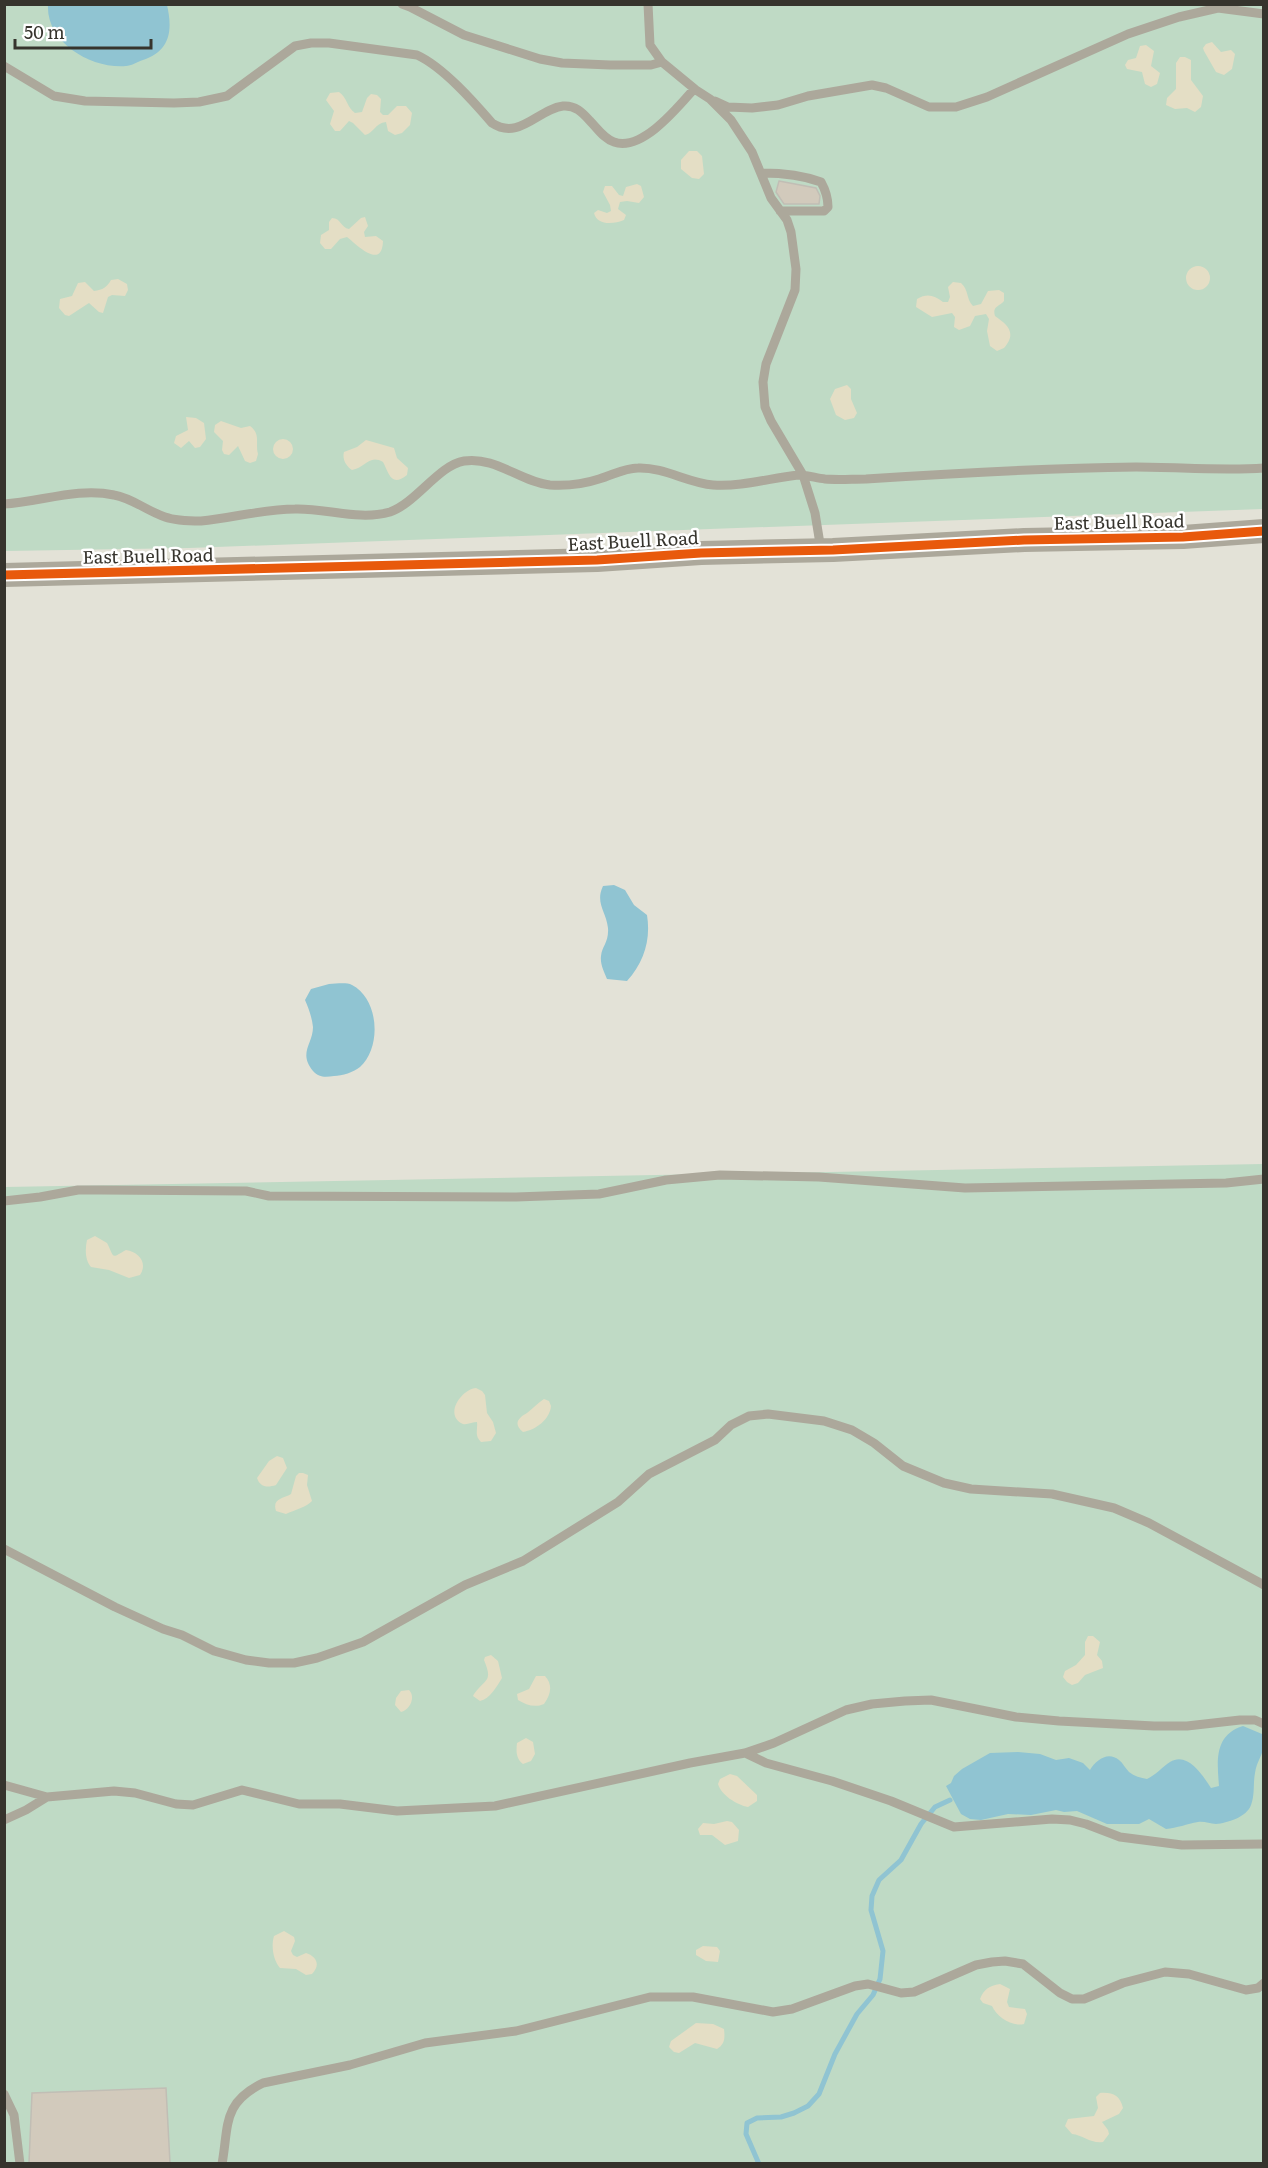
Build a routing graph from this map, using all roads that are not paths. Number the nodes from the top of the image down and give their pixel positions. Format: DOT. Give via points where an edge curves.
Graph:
graph roads {
  1 [pos="402,4"];
  2 [pos="648,4"];
  3 [pos="1221,6"];
  4 [pos="1263,14"];
  5 [pos="662,62"];
  6 [pos="4,66"];
  7 [pos="694,88"];
  8 [pos="710,99"];
  9 [pos="762,173"];
  10 [pos="780,211"];
  11 [pos="1263,468"];
  12 [pos="802,475"];
  13 [pos="4,504"];
  14 [pos="1263,531"];
  15 [pos="821,550"];
  16 [pos="4,575"];
  17 [pos="1263,1179"];
  18 [pos="4,1201"];
  19 [pos="4,1550"];
  20 [pos="1263,1585"];
  21 [pos="1263,1724"];
  22 [pos="745,1753"];
  23 [pos="4,1785"];
  24 [pos="47,1797"];
  25 [pos="4,1820"];
  26 [pos="1263,1844"];
  27 [pos="1263,1983"];
  28 [pos="4,2094"];
  29 [pos="20,2163"];
  30 [pos="222,2163"];
  1 -- 5 [label="lane" via="464,34 540,59 610,65"];
  2 -- 5 [label="lane" via="650,45"];
  3 -- 4 [label="lane"];
  3 -- 8 [label="lane" via="1128,34 956,107 929,107 872,85 752,108 728,107"];
  5 -- 7 [label="lane"];
  6 -- 7 [label="lane" via="54,96 131,104 199,102 226,96 295,46 329,43 417,55 430,61 498,128 518,128 554,108 573,106 602,134 621,143 645,136 664,122"];
  7 -- 8 [label="lane"];
  8 -- 9 [label="lane" via="744,137"];
  9 -- 10 [label="lane"];
  9 -- 10 [label="lane" via="807,178 821,182 825,190 828,207 824,211"];
  10 -- 12 [label="lane" via="791,232 795,290 766,364 765,407"];
  11 -- 12 [label="lane" via="1107,468 866,479"];
  12 -- 13 [label="lane" via="717,485 650,468 630,468 585,482 550,484 507,468 464,461 454,464 398,508 379,513 294,508 186,521 99,493"];
  12 -- 15 [label="lane" via="815,513"];
  14 -- 15 [label="street, East Buell Road"];
  15 -- 16 [label="street, East Buell Road" via="597,560"];
  17 -- 18 [label="lane" via="965,1188 819,1177 720,1175 666,1180 599,1194 269,1196 246,1191 78,1190"];
  19 -- 20 [label="lane" via="115,1607 214,1651 246,1660 294,1663 363,1642 465,1585 523,1561 618,1502 649,1474 716,1440 731,1425 749,1416 768,1414 824,1421 852,1430 903,1466 944,1483 981,1490 1052,1494 1114,1508"];
  21 -- 22 [label="lane" via="1254,1720 1187,1726 1059,1721 1016,1717 931,1700 905,1701 846,1710"];
  22 -- 24 [label="lane" via="495,1806 397,1811 299,1804 242,1790 194,1805 114,1791"];
  22 -- 26 [label="lane" via="891,1801 954,1827 1052,1819 1086,1824 1120,1837 1182,1845"];
  23 -- 24 [label="lane"];
  24 -- 25 [label="lane"];
  27 -- 30 [label="lane" via="1246,1990 1189,1974 1165,1972 1084,1999 1072,1999 1023,1964 1005,1960 976,1965 914,1992 901,1993 868,1984 773,2012 693,1997 650,1997 516,2031 426,2043 350,2065 263,2083 239,2098 230,2112"];
  28 -- 29 [label="lane" via="14,2115"];
}
